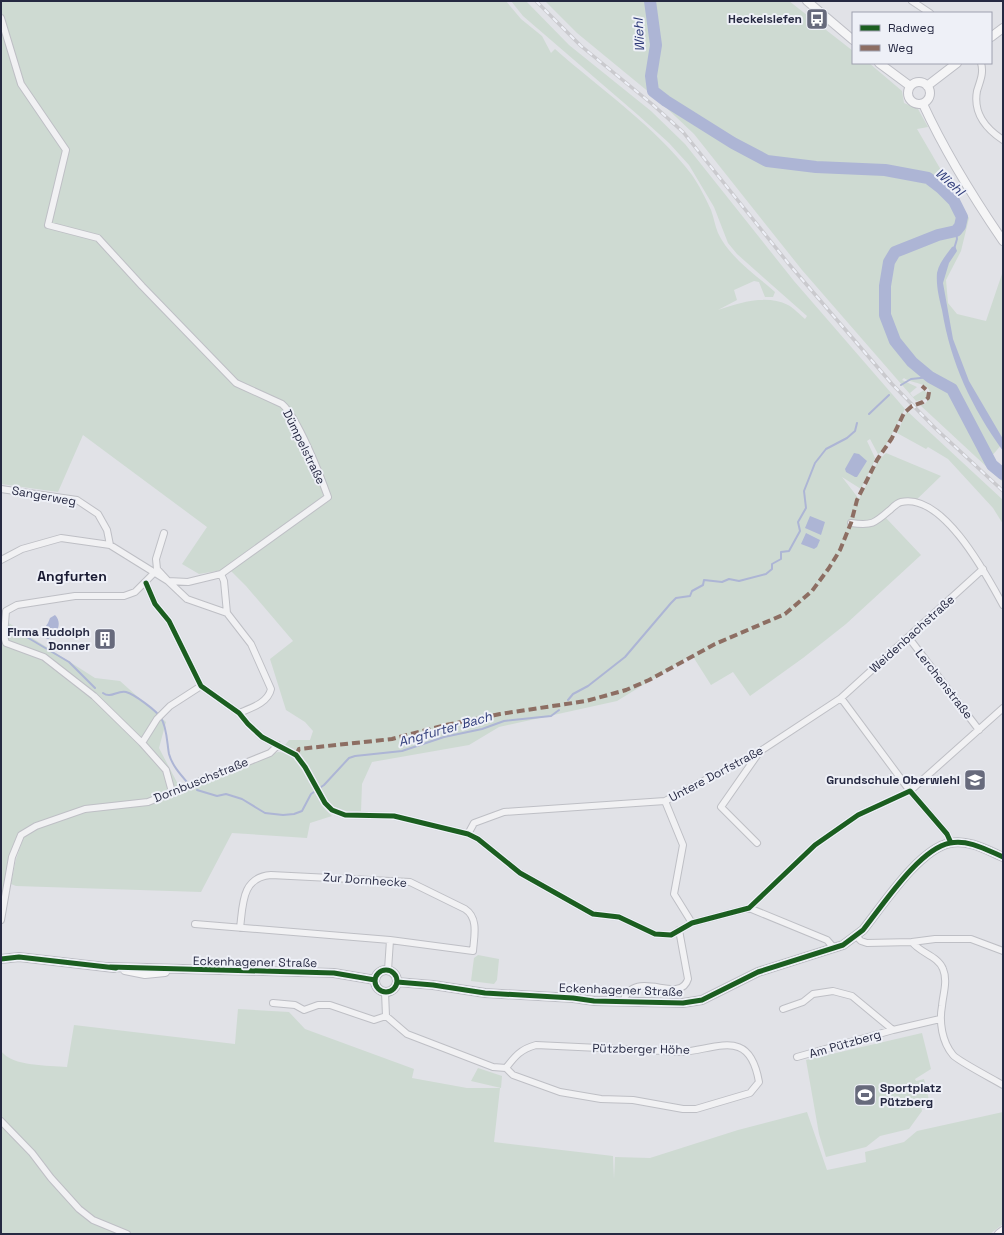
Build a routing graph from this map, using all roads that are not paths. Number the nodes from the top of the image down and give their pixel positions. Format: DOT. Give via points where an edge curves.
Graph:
graph roads {
  1 [pos="807,1"];
  2 [pos="912,1"];
  3 [pos="928,12"];
  4 [pos="1,18"];
  5 [pos="1003,28"];
  6 [pos="992,36"];
  7 [pos="852,39"];
  8 [pos="880,64"];
  9 [pos="956,64"];
  10 [pos="981,64"];
  11 [pos="910,86"];
  12 [pos="927,86"];
  13 [pos="923,104"];
  14 [pos="1003,140"];
  15 [pos="1003,241"];
  16 [pos="1,489"];
  17 [pos="851,523"];
  18 [pos="164,533"];
  19 [pos="110,545"];
  20 [pos="1,560"];
  21 [pos="983,569"];
  22 [pos="154,573"];
  23 [pos="221,574"];
  24 [pos="168,581"];
  25 [pos="146,583"];
  26 [pos="1003,605"];
  27 [pos="227,613"];
  28 [pos="909,638"];
  29 [pos="201,686"];
  30 [pos="841,698"];
  31 [pos="1003,708"];
  32 [pos="239,713"];
  33 [pos="979,730"];
  34 [pos="142,743"];
  35 [pos="278,745"];
  36 [pos="759,752"];
  37 [pos="910,791"];
  38 [pos="172,792"];
  39 [pos="665,801"];
  40 [pos="468,834"];
  41 [pos="757,843"];
  42 [pos="951,843"];
  43 [pos="1003,857"];
  44 [pos="749,908"];
  45 [pos="1,920"];
  46 [pos="692,923"];
  47 [pos="195,924"];
  48 [pos="240,928"];
  49 [pos="679,930"];
  50 [pos="856,936"];
  51 [pos="390,940"];
  52 [pos="912,942"];
  53 [pos="834,948"];
  54 [pos="1003,951"];
  55 [pos="1,959"];
  56 [pos="388,970"];
  57 [pos="375,980"];
  58 [pos="397,982"];
  59 [pos="385,992"];
  60 [pos="623,1002"];
  61 [pos="273,1003"];
  62 [pos="783,1009"];
  63 [pos="386,1016"];
  64 [pos="940,1019"];
  65 [pos="893,1030"];
  66 [pos="798,1057"];
  67 [pos="506,1068"];
  68 [pos="1003,1085"];
  69 [pos="1,1121"];
  70 [pos="1003,1231"];
  71 [pos="127,1234"];
  72 [pos="999,1234"];
  1 -- 7 [label="main road"];
  2 -- 3 [label="street"];
  4 -- 23 [label="street, Dümpelstraße" via="21,84 66,150 48,225 98,238 236,383 282,404 298,428 328,497"];
  5 -- 6 [label="main road"];
  8 -- 11 [label="main road"];
  9 -- 12 [label="main road"];
  10 -- 14 [label="street" via="982,78 976,107 982,122"];
  11 -- 12 [label="main road" via="920,82"];
  11 -- 13 [label="main road" via="910,100 916,104"];
  12 -- 13 [label="main road" via="930,95"];
  13 -- 15 [label="main road" via="934,130"];
  16 -- 19 [label="street, Sangerweg" via="77,500 98,514 107,530"];
  17 -- 21 [label="street" via="868,525 876,522 897,504 915,502 932,510 949,524"];
  18 -- 24 [label="street" via="156,559 157,569"];
  19 -- 20 [label="street" via="61,538 22,549"];
  19 -- 22 [label="street"];
  21 -- 26 [label="street"];
  21 -- 28 [label="street, Weidenbachstraße"];
  22 -- 24 [label="street"];
  22 -- 25 [label="street"];
  23 -- 24 [label="street, Dümpelstraße" via="188,582"];
  23 -- 27 [label="street"];
  24 -- 27 [label="street" via="187,598"];
  25 -- 29 [label="street" via="156,604 169,621"];
  25 -- 34 [label="street" via="135,592 124,596 75,596 17,605 6,611 4,636 6,643 44,657 94,696"];
  27 -- 32 [label="street" via="251,644 271,689 270,695 263,702"];
  28 -- 30 [label="street, Weidenbachstraße"];
  28 -- 33 [label="street, Lerchenstraße"];
  29 -- 32 [label="street"];
  29 -- 34 [label="street" via="163,713"];
  30 -- 36 [label="street, Untere Dorfstraße"];
  30 -- 37 [label="street"];
  31 -- 33 [label="street"];
  32 -- 35 [label="street" via="262,737"];
  33 -- 37 [label="street"];
  34 -- 38 [label="street" via="166,770"];
  35 -- 38 [label="street, Dornbuschstraße" via="270,753"];
  35 -- 40 [label="street" via="296,755 332,810 345,814 394,816"];
  36 -- 39 [label="street, Untere Dorfstraße"];
  36 -- 41 [label="street" via="721,807"];
  37 -- 42 [label="street" via="947,834"];
  37 -- 44 [label="street" via="858,816 815,845"];
  38 -- 45 [label="street, Dornbuschstraße" via="148,802 86,809 36,826 21,835 12,857"];
  39 -- 40 [label="street, Untere Dorfstraße" via="504,812 474,823"];
  39 -- 46 [label="street" via="683,844 674,894"];
  40 -- 49 [label="street" via="520,873 593,914 619,917 655,934 671,935"];
  42 -- 43 [label="main road, Eckenhagener Straße" via="969,844"];
  42 -- 50 [label="main road, Eckenhagener Straße" via="936,847 925,855"];
  44 -- 46 [label="street"];
  44 -- 53 [label="street" via="828,940"];
  46 -- 49 [label="street"];
  47 -- 48 [label="street, Zur Dornhecke"];
  48 -- 51 [label="street, Zur Dornhecke"];
  48 -- 51 [label="street, Zur Dornhecke" via="246,889 254,879 271,875 410,882 465,909 471,914 474,922 473,951"];
  49 -- 60 [label="street" via="688,979 686,984 674,990 648,984 635,988 625,996"];
  50 -- 52 [label="street" via="867,943"];
  50 -- 53 [label="main road, Eckenhagener Straße"];
  51 -- 56 [label="street"];
  52 -- 54 [label="street" via="972,939"];
  52 -- 64 [label="street" via="916,948 937,960 943,969 945,980"];
  53 -- 60 [label="main road, Eckenhagener Straße" via="758,972 702,1000 683,1003"];
  55 -- 57 [label="main road, Eckenhagener Straße" via="18,957 110,967 145,974 175,970 334,974"];
  56 -- 57 [label="main road" via="379,972"];
  56 -- 58 [label="main road" via="396,975"];
  57 -- 59 [label="main road" via="378,988"];
  58 -- 59 [label="main road" via="394,989"];
  58 -- 60 [label="main road, Eckenhagener Straße" via="485,993"];
  59 -- 63 [label="street"];
  61 -- 63 [label="street" via="295,1005 304,1010 318,1005 330,1005 374,1020"];
  62 -- 65 [label="street, Am Pützberg" via="803,1002 813,994 833,991 852,996"];
  63 -- 67 [label="street, Pützberger Höhe" via="407,1034 493,1067"];
  64 -- 65 [label="street, Am Pützberg"];
  64 -- 68 [label="street" via="944,1038 954,1056"];
  65 -- 66 [label="street, Am Pützberg"];
  67 -- 67 [label="street, Pützberger Höhe" via="513,1075 560,1092 601,1099 632,1100 682,1109 696,1109 750,1093 759,1082 756,1065 749,1055 740,1047 722,1044 684,1052 536,1045 524,1048"];
  69 -- 71 [label="street" via="79,1209 93,1220"];
  70 -- 72 [label="main road"];
}
